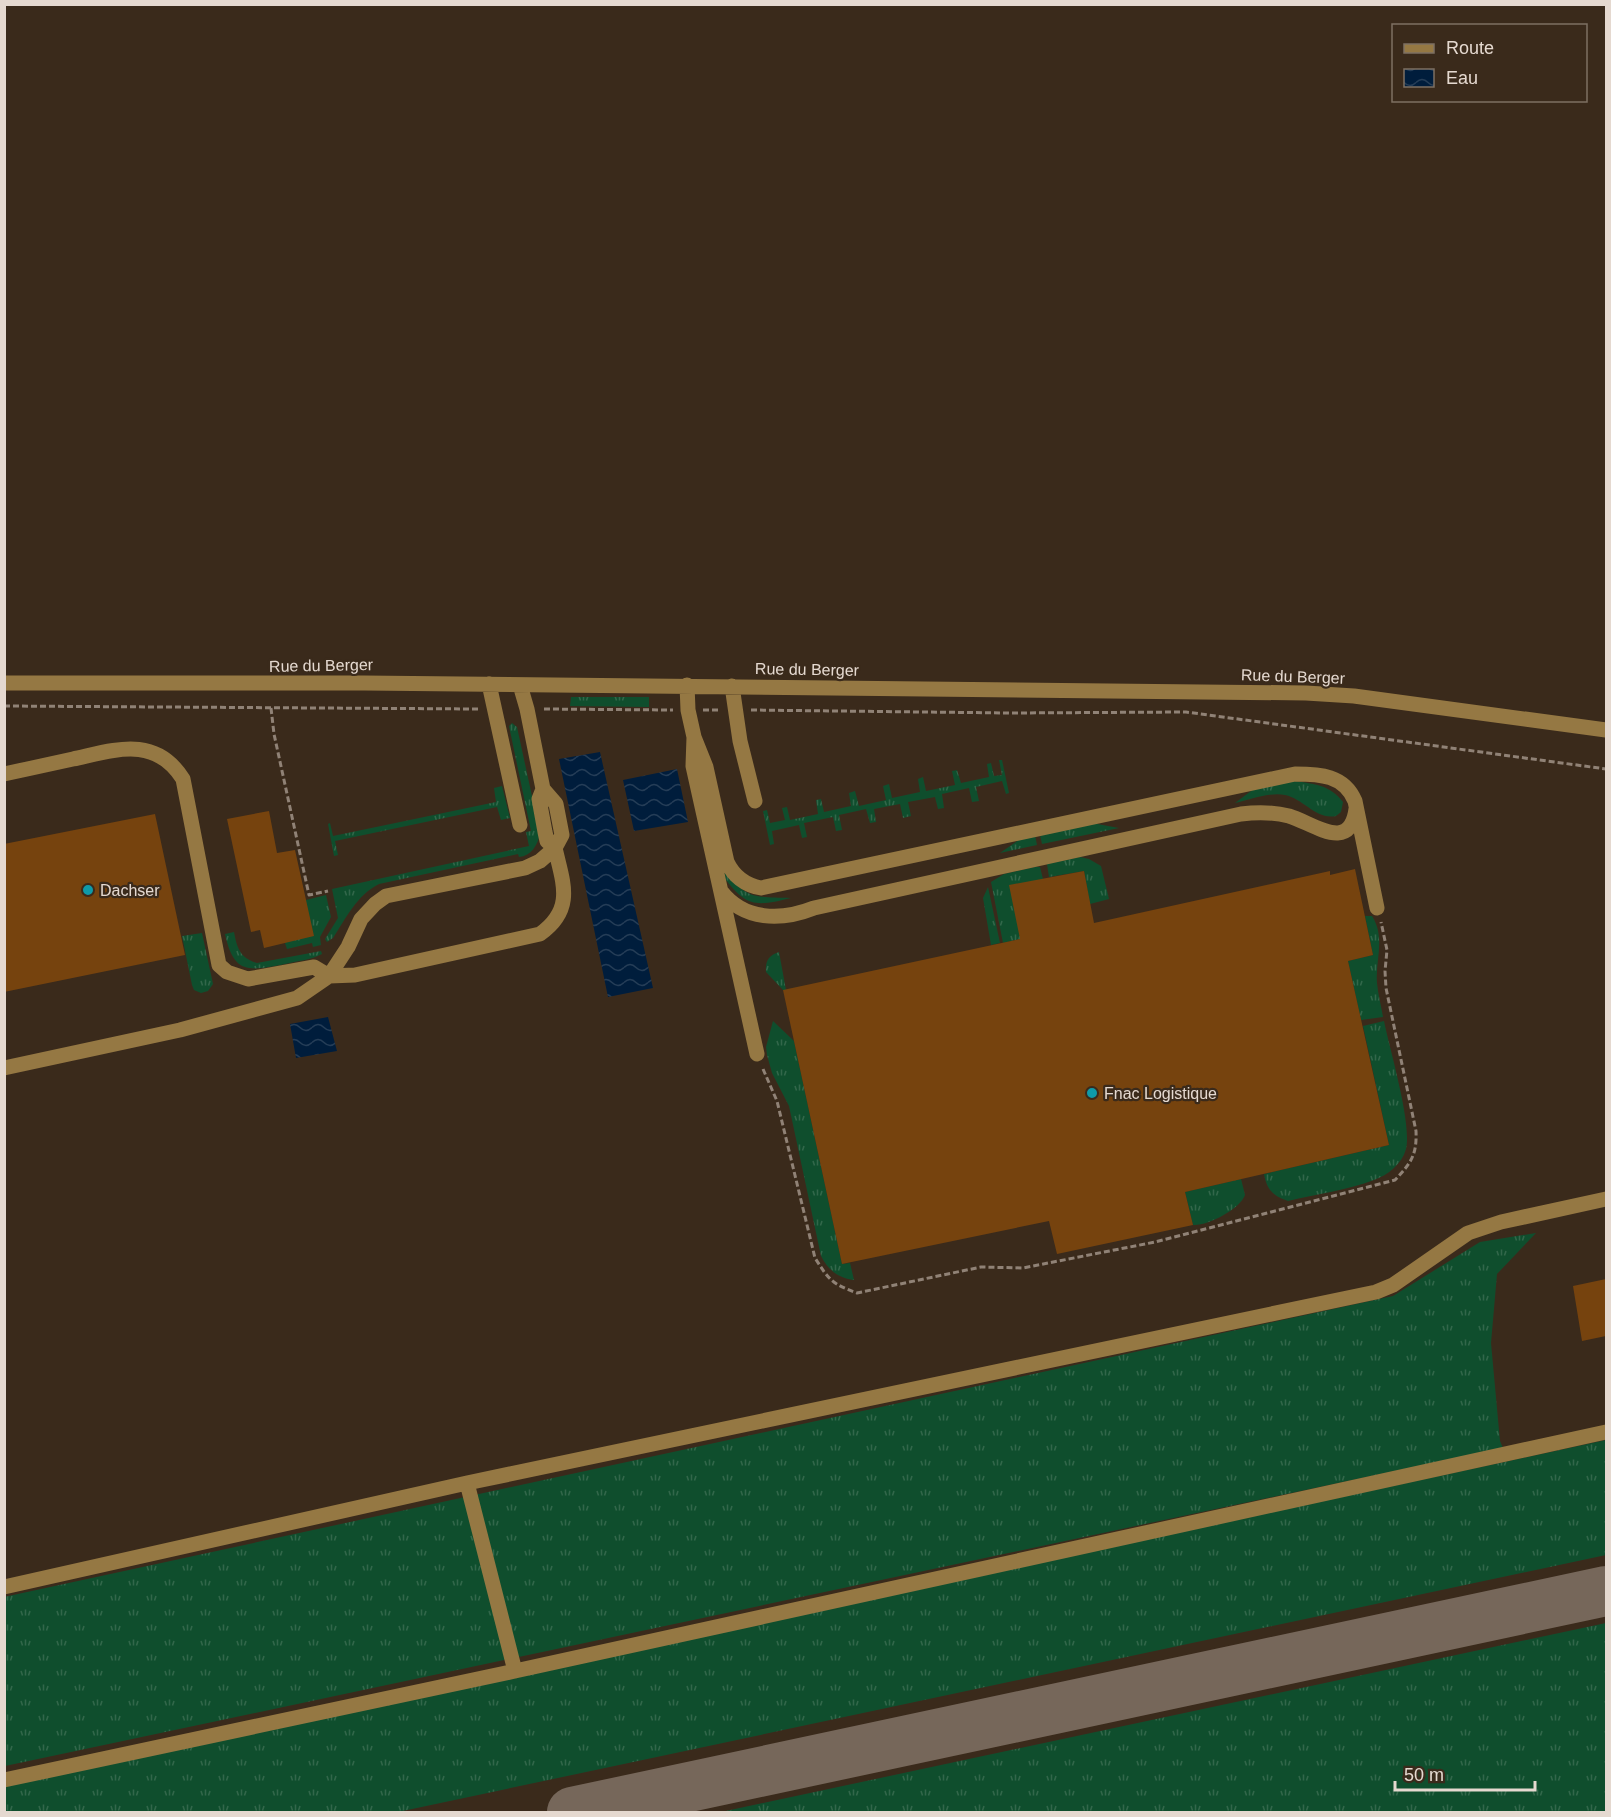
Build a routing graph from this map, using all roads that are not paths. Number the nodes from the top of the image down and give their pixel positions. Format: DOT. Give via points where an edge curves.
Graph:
graph roads {
  1 [pos="4,683"];
  2 [pos="489,684"];
  3 [pos="520,685"];
  4 [pos="687,685"];
  5 [pos="732,686"];
  6 [pos="1606,730"];
  7 [pos="694,737"];
  8 [pos="4,774"];
  9 [pos="755,801"];
  10 [pos="1356,806"];
  11 [pos="520,825"];
  12 [pos="555,848"];
  13 [pos="721,891"];
  14 [pos="1377,908"];
  15 [pos="329,976"];
  16 [pos="757,1054"];
  17 [pos="4,1068"];
  18 [pos="1606,1199"];
  19 [pos="1606,1432"];
  20 [pos="467,1483"];
  21 [pos="4,1587"];
  22 [pos="515,1671"];
  23 [pos="4,1780"];
  1 -- 2 [label="street, Rue du Berger"];
  2 -- 3 [label="street, Rue du Berger"];
  2 -- 11 [label="street"];
  3 -- 4 [label="street, Rue du Berger"];
  3 -- 12 [label="street" via="543,789 539,800 545,832 547,841"];
  4 -- 5 [label="street, Rue du Berger"];
  4 -- 7 [label="street"];
  5 -- 6 [label="street, Rue du Berger" via="1316,694 1400,701"];
  5 -- 9 [label="street"];
  7 -- 10 [label="street" via="706,767 727,862 738,878 761,888 1294,774 1340,781 1352,793"];
  7 -- 13 [label="street" via="693,766"];
  8 -- 15 [label="street" via="127,748 153,752 168,761 183,779 219,965 248,979 314,967"];
  10 -- 13 [label="street" via="1351,825 1338,834 1286,815 1261,811 801,913 758,916 735,906"];
  10 -- 14 [label="street"];
  12 -- 15 [label="street" via="525,868 386,896 361,919"];
  12 -- 15 [label="street" via="566,893 553,925 540,934 355,975"];
  13 -- 16 [label="street"];
  15 -- 17 [label="street" via="297,999 180,1030"];
  18 -- 20 [label="street" via="1468,1233 1393,1285 1376,1292"];
  19 -- 22 [label="street"];
  20 -- 21 [label="street"];
  20 -- 22 [label="street"];
  22 -- 23 [label="street"];
}
